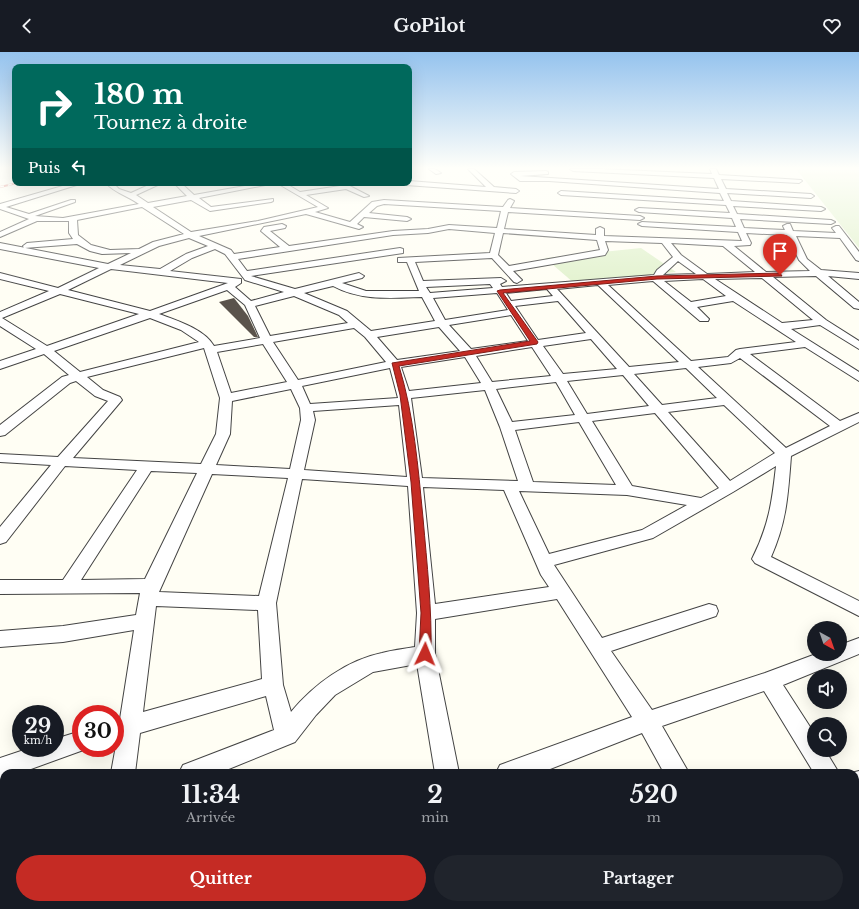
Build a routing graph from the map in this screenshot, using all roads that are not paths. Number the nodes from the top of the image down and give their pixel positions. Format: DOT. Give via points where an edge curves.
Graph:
graph roads {
  1 [pos="8,209"];
  2 [pos="48,209"];
  3 [pos="128,209"];
  4 [pos="150,209"];
  5 [pos="240,209"];
  6 [pos="323,209"];
  7 [pos="370,209"];
  8 [pos="415,209"];
  9 [pos="491,209"];
  10 [pos="557,209"];
  11 [pos="578,209"];
  12 [pos="688,209"];
  13 [pos="731,209"];
  14 [pos="777,209"];
  15 [pos="821,209"];
  16 [pos="505,210"];
  17 [pos="640,210"];
  18 [pos="308,212"];
  19 [pos="556,213"];
  20 [pos="689,213"];
  21 [pos="734,215"];
  22 [pos="27,216"];
  23 [pos="362,216"];
  24 [pos="323,217"];
  25 [pos="407,218"];
  26 [pos="36,219"];
  27 [pos="72,219"];
  28 [pos="783,219"];
  29 [pos="641,221"];
  30 [pos="831,222"];
  31 [pos="258,223"];
  32 [pos="351,225"];
  33 [pos="600,226"];
  34 [pos="692,227"];
  35 [pos="740,229"];
  36 [pos="500,231"];
  37 [pos="790,233"];
  38 [pos="388,234"];
  39 [pos="0,235"];
  40 [pos="190,235"];
  41 [pos="842,236"];
  42 [pos="600,238"];
  43 [pos="78,240"];
  44 [pos="644,240"];
  45 [pos="664,240"];
  46 [pos="698,242"];
  47 [pos="725,243"];
  48 [pos="0,246"];
  49 [pos="216,246"];
  50 [pos="11,248"];
  51 [pos="289,250"];
  52 [pos="400,251"];
  53 [pos="138,252"];
  54 [pos="494,255"];
  55 [pos="233,257"];
  56 [pos="678,257"];
  57 [pos="858,257"];
  58 [pos="395,260"];
  59 [pos="410,260"];
  60 [pos="109,267"];
  61 [pos="508,269"];
  62 [pos="160,273"];
  63 [pos="819,274"];
  64 [pos="0,276"];
  65 [pos="359,276"];
  66 [pos="704,276"];
  67 [pos="767,276"];
  68 [pos="859,276"];
  69 [pos="657,278"];
  70 [pos="241,280"];
  71 [pos="332,282"];
  72 [pos="493,282"];
  73 [pos="601,283"];
  74 [pos="420,284"];
  75 [pos="550,287"];
  76 [pos="61,290"];
  77 [pos="500,291"];
  78 [pos="296,293"];
  79 [pos="426,295"];
  80 [pos="560,298"];
  81 [pos="735,298"];
  82 [pos="249,304"];
  83 [pos="689,305"];
  84 [pos="858,306"];
  85 [pos="511,308"];
  86 [pos="150,314"];
  87 [pos="0,316"];
  88 [pos="704,319"];
  89 [pos="0,321"];
  90 [pos="822,322"];
  91 [pos="442,323"];
  92 [pos="358,324"];
  93 [pos="778,327"];
  94 [pos="369,335"];
  95 [pos="594,335"];
  96 [pos="266,340"];
  97 [pos="534,342"];
  98 [pos="806,344"];
  99 [pos="859,346"];
  100 [pos="209,347"];
  101 [pos="45,350"];
  102 [pos="740,352"];
  103 [pos="469,354"];
  104 [pos="394,364"];
  105 [pos="690,364"];
  106 [pos="0,365"];
  107 [pos="625,371"];
  108 [pos="76,376"];
  109 [pos="859,377"];
  110 [pos="559,378"];
  111 [pos="294,383"];
  112 [pos="489,386"];
  113 [pos="226,398"];
  114 [pos="404,398"];
  115 [pos="728,401"];
  116 [pos="306,408"];
  117 [pos="658,409"];
  118 [pos="584,418"];
  119 [pos="852,424"];
  120 [pos="507,427"];
  121 [pos="0,432"];
  122 [pos="784,454"];
  123 [pos="0,458"];
  124 [pos="61,462"];
  125 [pos="146,467"];
  126 [pos="205,470"];
  127 [pos="297,474"];
  128 [pos="415,482"];
  129 [pos="518,487"];
  130 [pos="728,489"];
  131 [pos="627,490"];
  132 [pos="703,503"];
  133 [pos="0,538"];
  134 [pos="545,561"];
  135 [pos="68,586"];
  136 [pos="0,587"];
  137 [pos="562,592"];
  138 [pos="150,593"];
  139 [pos="267,604"];
  140 [pos="859,609"];
  141 [pos="709,610"];
  142 [pos="426,613"];
  143 [pos="143,621"];
  144 [pos="0,640"];
  145 [pos="859,646"];
  146 [pos="598,647"];
  147 [pos="847,651"];
  148 [pos="425,654"];
  149 [pos="821,661"];
  150 [pos="769,681"];
  151 [pos="273,685"];
  152 [pos="124,717"];
  153 [pos="646,721"];
  154 [pos="124,726"];
  155 [pos="287,735"];
  156 [pos="72,745"];
  157 [pos="123,757"];
  158 [pos="0,769"];
  159 [pos="123,769"];
  160 [pos="201,769"];
  161 [pos="446,769"];
  162 [pos="536,769"];
  163 [pos="675,769"];
  164 [pos="824,769"];
  1 -- 22 [label="street"];
  2 -- 22 [label="street"];
  3 -- 27 [label="street"];
  4 -- 40 [label="street"];
  5 -- 31 [label="street"];
  6 -- 18 [label="street"];
  7 -- 23 [label="street"];
  8 -- 25 [label="street"];
  9 -- 16 [label="street"];
  10 -- 19 [label="street"];
  11 -- 19 [label="street"];
  12 -- 20 [label="street"];
  13 -- 21 [label="street"];
  14 -- 28 [label="street"];
  15 -- 30 [label="street"];
  16 -- 19 [label="street"];
  16 -- 36 [label="street"];
  17 -- 20 [label="street"];
  17 -- 29 [label="street"];
  18 -- 24 [label="street"];
  18 -- 31 [label="street"];
  19 -- 29 [label="street"];
  19 -- 36 [label="street"];
  19 -- 42 [label="street"];
  20 -- 21 [label="street"];
  20 -- 34 [label="street"];
  21 -- 28 [label="street"];
  21 -- 35 [label="street"];
  22 -- 26 [label="street"];
  23 -- 25 [label="street"];
  23 -- 32 [label="street"];
  24 -- 32 [label="street"];
  24 -- 51 [label="street" via="267,229 266,233"];
  25 -- 38 [label="street"];
  26 -- 27 [label="street"];
  26 -- 39 [label="street"];
  27 -- 43 [label="street" via="73,230"];
  28 -- 30 [label="street"];
  28 -- 37 [label="street"];
  29 -- 34 [label="street"];
  29 -- 44 [label="street"];
  30 -- 41 [label="street"];
  31 -- 40 [label="street"];
  32 -- 38 [label="street"];
  33 -- 42 [label="street"];
  34 -- 35 [label="street"];
  34 -- 46 [label="street"];
  35 -- 37 [label="street"];
  35 -- 47 [label="street" via="747,243"];
  36 -- 38 [label="street" via="449,227"];
  36 -- 54 [label="street"];
  37 -- 41 [label="street"];
  37 -- 63 [label="street" via="803,260"];
  38 -- 51 [label="street"];
  40 -- 49 [label="street"];
  40 -- 53 [label="street" via="156,244"];
  41 -- 57 [label="street"];
  42 -- 44 [label="street"];
  42 -- 61 [label="street" via="604,250 602,253"];
  43 -- 50 [label="street"];
  43 -- 53 [label="street" via="101,252"];
  44 -- 45 [label="street"];
  45 -- 46 [label="street"];
  45 -- 56 [label="street"];
  46 -- 47 [label="street"];
  47 -- 67 [label="street"];
  48 -- 50 [label="street"];
  49 -- 55 [label="street"];
  49 -- 62 [label="street" via="189,256"];
  50 -- 60 [label="street"];
  51 -- 55 [label="street"];
  52 -- 70 [label="street"];
  53 -- 60 [label="street"];
  54 -- 59 [label="street"];
  54 -- 61 [label="street"];
  55 -- 70 [label="street"];
  56 -- 66 [label="street"];
  56 -- 69 [label="street" via="660,272"];
  58 -- 59 [label="street"];
  59 -- 74 [label="street"];
  60 -- 62 [label="street"];
  60 -- 76 [label="street"];
  61 -- 72 [label="street" via="517,280"];
  62 -- 70 [label="street"];
  63 -- 67 [label="street"];
  63 -- 68 [label="street"];
  63 -- 84 [label="street"];
  64 -- 76 [label="street"];
  65 -- 71 [label="street"];
  66 -- 67 [label="street"];
  66 -- 69 [label="street"];
  66 -- 81 [label="street"];
  67 -- 90 [label="street"];
  69 -- 73 [label="street"];
  69 -- 83 [label="street"];
  70 -- 78 [label="street"];
  70 -- 82 [label="street"];
  70 -- 86 [label="street"];
  71 -- 78 [label="street"];
  71 -- 79 [label="street" via="363,292"];
  72 -- 74 [label="street"];
  72 -- 77 [label="street"];
  73 -- 75 [label="street"];
  73 -- 105 [label="street"];
  74 -- 79 [label="street"];
  75 -- 77 [label="street"];
  75 -- 80 [label="street"];
  76 -- 86 [label="street"];
  76 -- 87 [label="street"];
  77 -- 79 [label="street"];
  77 -- 85 [label="street"];
  78 -- 82 [label="street"];
  78 -- 92 [label="street" via="343,313"];
  79 -- 91 [label="street"];
  80 -- 85 [label="street"];
  80 -- 95 [label="street"];
  81 -- 83 [label="street"];
  81 -- 93 [label="street"];
  82 -- 96 [label="street"];
  83 -- 88 [label="street"];
  85 -- 91 [label="street"];
  85 -- 97 [label="street"];
  86 -- 100 [label="street" via="185,328"];
  86 -- 101 [label="street"];
  89 -- 101 [label="street"];
  90 -- 93 [label="street"];
  90 -- 99 [label="street"];
  91 -- 94 [label="street"];
  91 -- 103 [label="street"];
  92 -- 94 [label="street"];
  92 -- 96 [label="street"];
  93 -- 98 [label="street"];
  94 -- 104 [label="street"];
  95 -- 97 [label="street"];
  95 -- 107 [label="street"];
  96 -- 100 [label="street"];
  96 -- 111 [label="street"];
  97 -- 103 [label="street"];
  97 -- 110 [label="street"];
  98 -- 102 [label="street"];
  98 -- 109 [label="street"];
  100 -- 108 [label="street"];
  100 -- 113 [label="street"];
  101 -- 106 [label="street"];
  101 -- 108 [label="street"];
  102 -- 105 [label="street" via="731,360"];
  102 -- 119 [label="street"];
  103 -- 104 [label="street"];
  103 -- 112 [label="street"];
  104 -- 111 [label="street"];
  104 -- 114 [label="street"];
  105 -- 107 [label="street"];
  105 -- 115 [label="street"];
  107 -- 110 [label="street"];
  107 -- 117 [label="street"];
  108 -- 121 [label="street" via="58,385"];
  108 -- 124 [label="street" via="99,393 116,400"];
  110 -- 112 [label="street"];
  110 -- 118 [label="street"];
  111 -- 113 [label="street"];
  111 -- 116 [label="street"];
  112 -- 114 [label="street"];
  112 -- 120 [label="street"];
  113 -- 126 [label="street" via="223,434"];
  114 -- 116 [label="street"];
  114 -- 128 [label="street"];
  115 -- 117 [label="street"];
  115 -- 122 [label="street"];
  116 -- 127 [label="street" via="309,426"];
  117 -- 118 [label="street"];
  117 -- 130 [label="street"];
  118 -- 120 [label="street"];
  118 -- 131 [label="street"];
  119 -- 122 [label="street"];
  120 -- 129 [label="street"];
  122 -- 130 [label="street"];
  122 -- 140 [label="street" via="779,509 772,536 762,558"];
  123 -- 124 [label="street"];
  124 -- 125 [label="street"];
  124 -- 133 [label="street"];
  125 -- 126 [label="street"];
  125 -- 135 [label="street"];
  126 -- 127 [label="street"];
  126 -- 138 [label="street"];
  127 -- 128 [label="street"];
  127 -- 139 [label="street"];
  128 -- 129 [label="street"];
  128 -- 142 [label="street"];
  129 -- 131 [label="street"];
  129 -- 134 [label="street"];
  130 -- 132 [label="street"];
  131 -- 132 [label="street"];
  132 -- 134 [label="street" via="647,534"];
  134 -- 137 [label="street" via="550,575"];
  135 -- 136 [label="street"];
  135 -- 138 [label="street"];
  137 -- 142 [label="street"];
  137 -- 146 [label="street"];
  138 -- 139 [label="street"];
  138 -- 143 [label="street"];
  139 -- 151 [label="street"];
  141 -- 146 [label="street"];
  142 -- 148 [label="street"];
  143 -- 144 [label="street" via="63,634"];
  143 -- 152 [label="street"];
  145 -- 147 [label="street"];
  146 -- 153 [label="street"];
  148 -- 155 [label="street" via="381,661 348,676 308,708"];
  148 -- 161 [label="street"];
  149 -- 150 [label="street"];
  150 -- 153 [label="street"];
  150 -- 164 [label="street"];
  151 -- 154 [label="street"];
  151 -- 155 [label="street"];
  153 -- 162 [label="street"];
  153 -- 163 [label="street"];
  155 -- 160 [label="street"];
  156 -- 158 [label="street"];
  157 -- 159 [label="street"];
}
